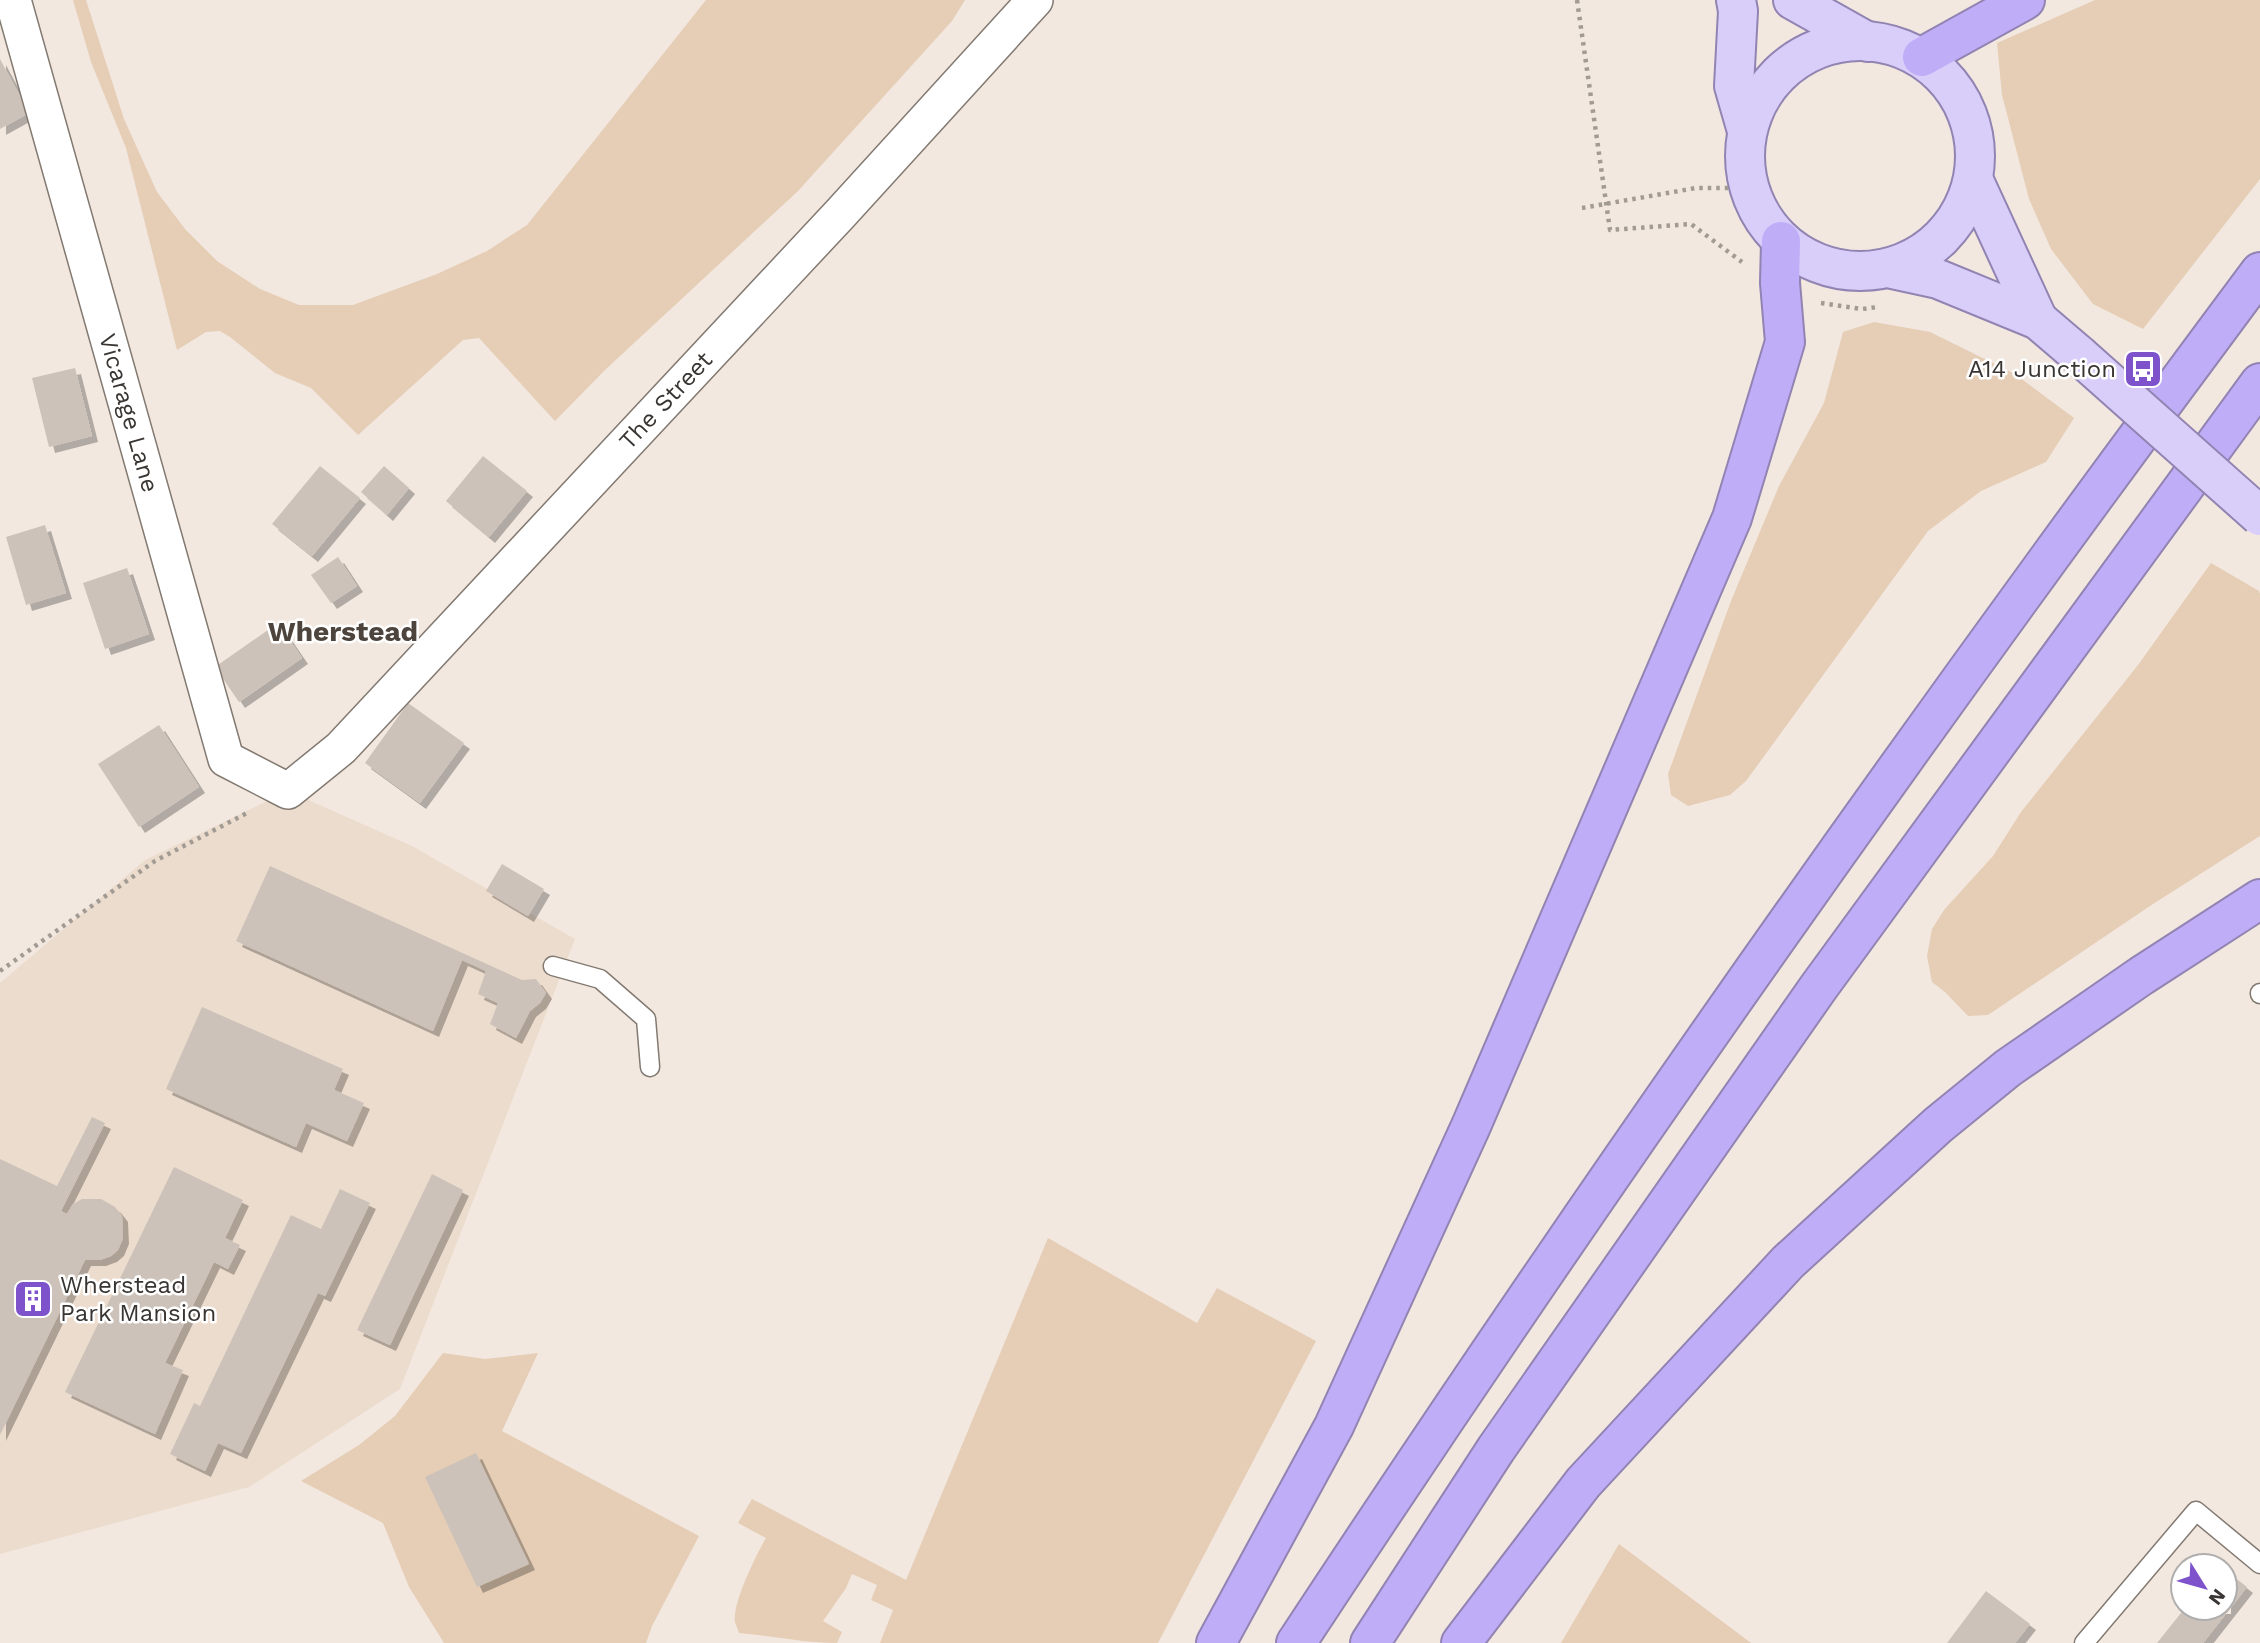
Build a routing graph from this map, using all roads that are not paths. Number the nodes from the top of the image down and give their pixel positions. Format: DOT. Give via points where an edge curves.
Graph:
graph roads {
  1 [pos="13,0"];
  2 [pos="1035,0"];
  3 [pos="1736,0"];
  4 [pos="1793,0"];
  5 [pos="2025,0"];
  6 [pos="1868,42"];
  7 [pos="1922,57"];
  8 [pos="1747,131"];
  9 [pos="1974,181"];
  10 [pos="1781,241"];
  11 [pos="1892,269"];
  12 [pos="2260,272"];
  13 [pos="2038,320"];
  14 [pos="2260,383"];
  15 [pos="2260,516"];
  16 [pos="288,792"];
  17 [pos="2260,899"];
  18 [pos="553,966"];
  19 [pos="650,1067"];
  20 [pos="2260,1564"];
  21 [pos="1216,1643"];
  22 [pos="1296,1643"];
  23 [pos="1370,1643"];
  24 [pos="1461,1643"];
  25 [pos="2084,1643"];
  1 -- 16 [label="street, Vicarage Lane" via="226,759"];
  2 -- 16 [label="street, The Street" via="341,748"];
  3 -- 8 [label="main road" via="1734,86"];
  4 -- 6 [label="main road"];
  5 -- 7 [label="highway"];
  6 -- 7 [label="main road" via="1888,43"];
  6 -- 8 [label="main road" via="1851,40 1815,49 1784,69 1761,97"];
  7 -- 9 [label="main road" via="1949,81 1969,112 1977,148"];
  8 -- 10 [label="main road" via="1745,171 1750,188 1757,209"];
  9 -- 11 [label="main road" via="1956,223 1928,251"];
  9 -- 13 [label="main road"];
  10 -- 11 [label="main road" via="1814,263 1852,273"];
  10 -- 21 [label="highway" via="1785,342 1732,518 1471,1126 1334,1426"];
  11 -- 13 [label="main road" via="1938,279"];
  12 -- 22 [label="highway" via="1752,971"];
  13 -- 15 [label="main road, bridge"];
  14 -- 23 [label="highway" via="1818,988 1496,1449"];
  17 -- 24 [label="highway" via="2008,1068 1938,1125 1788,1262 1583,1483"];
  18 -- 19 [label="lane" via="600,979 646,1019"];
  20 -- 25 [label="lane" via="2196,1511"];
}
